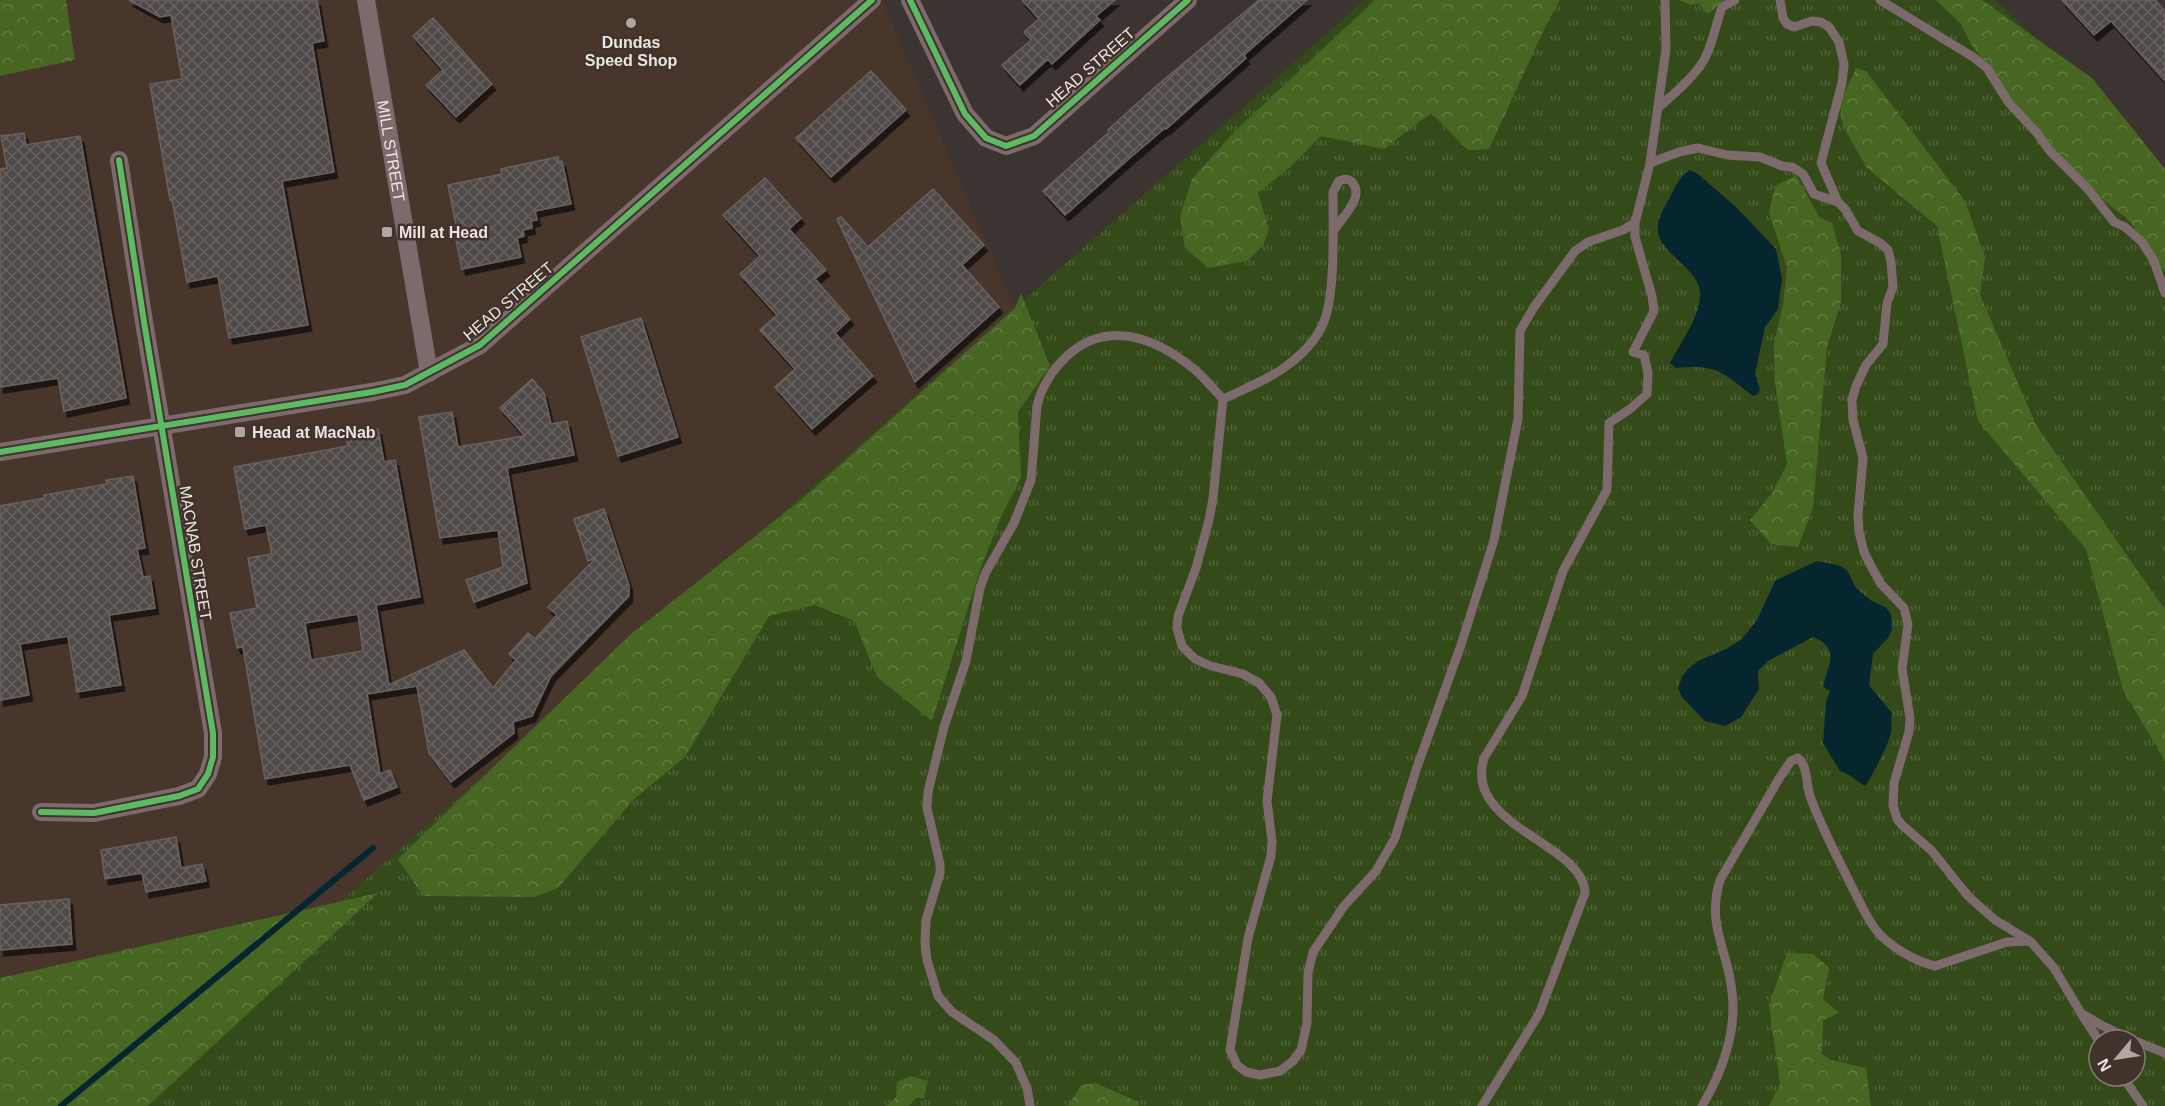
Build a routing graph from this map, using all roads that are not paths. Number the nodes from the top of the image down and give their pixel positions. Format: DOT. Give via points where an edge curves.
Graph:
graph roads {
  1 [pos="366,0"];
  2 [pos="873,0"];
  3 [pos="910,0"];
  4 [pos="1188,0"];
  5 [pos="1665,0"];
  6 [pos="1735,0"];
  7 [pos="1780,0"];
  8 [pos="1880,0"];
  9 [pos="1659,107"];
  10 [pos="119,160"];
  11 [pos="1650,163"];
  12 [pos="1838,202"];
  13 [pos="1635,223"];
  14 [pos="1333,232"];
  15 [pos="2165,293"];
  16 [pos="429,372"];
  17 [pos="1211,387"];
  18 [pos="1247,387"];
  19 [pos="1223,399"];
  20 [pos="161,427"];
  21 [pos="0,452"];
  22 [pos="41,812"];
  23 [pos="2030,941"];
  24 [pos="2081,1013"];
  25 [pos="2091,1028"];
  26 [pos="2107,1028"];
  27 [pos="2147,1046"];
  28 [pos="2165,1053"];
  29 [pos="2130,1088"];
  30 [pos="1030,1106"];
  31 [pos="1482,1106"];
  32 [pos="1702,1106"];
  33 [pos="2143,1106"];
  1 -- 16 [label="street, MILL STREET"];
  2 -- 16 [label="street, HEAD STREET" via="480,345"];
  3 -- 4 [label="street, HEAD STREET" via="965,114 986,138 1006,146 1034,136"];
  5 -- 9 [label="lane" via="1666,49"];
  6 -- 9 [label="lane" via="1722,7 1704,60"];
  7 -- 12 [label="lane" via="1782,18 1787,24 1794,27 1821,22 1835,34 1842,53 1842,83 1821,164"];
  8 -- 15 [label="lane" via="1988,68 2008,103 2049,150 2114,222 2142,242 2154,261"];
  9 -- 11 [label="lane"];
  10 -- 20 [label="street, MACNAB STREET"];
  11 -- 12 [label="lane" via="1698,148 1760,157 1792,166 1803,174 1814,194"];
  11 -- 13 [label="lane"];
  12 -- 23 [label="lane" via="1858,231 1888,250 1893,274 1883,344 1866,365 1852,400 1863,458 1859,532 1872,568 1904,608 1908,624 1902,669 1910,732 1894,783 1893,805 1897,819 1932,851 1968,896 1995,920"];
  13 -- 19 [label="lane" via="1575,251 1520,331 1518,418 1494,540 1395,838 1376,871 1344,906 1313,952 1301,1050 1280,1071 1260,1075 1237,1065 1230,1050 1248,938 1271,856 1267,801 1277,727 1275,706 1267,690 1249,677 1195,659 1182,646 1177,628 1209,520"];
  13 -- 31 [label="lane" via="1654,311 1633,352 1644,355 1647,394 1609,423 1607,490 1563,572 1522,696 1481,767 1483,786 1497,810 1570,865 1581,879 1585,893 1539,1014"];
  14 -- 14 [label="lane" via="1335,184 1348,180 1357,192 1355,200"];
  14 -- 18 [label="lane" via="1330,300 1317,336 1296,358"];
  16 -- 20 [label="street, HEAD STREET" via="405,385 372,392"];
  17 -- 18 [label="lane" via="1222,392"];
  17 -- 19 [label="lane"];
  17 -- 30 [label="lane" via="1174,355 1147,341 1120,335 1093,338 1063,361 1048,379 1037,406 1030,480 1014,524 980,588 966,661 944,727 928,792 927,808 940,864 925,930 925,951 933,984 943,1003 994,1040 1016,1063 1028,1088"];
  18 -- 19 [label="lane"];
  20 -- 21 [label="street, HEAD STREET"];
  20 -- 22 [label="street, MACNAB STREET" via="213,734 208,774 198,789 179,796 94,813"];
  23 -- 24 [label="lane" via="2054,968"];
  23 -- 32 [label="lane" via="2007,942 1935,966 1893,945 1878,932 1865,911 1824,831 1803,765 1795,758 1720,880 1715,922 1730,979 1733,1009 1724,1059"];
  24 -- 25 [label="lane"];
  24 -- 26 [label="lane"];
  27 -- 28 [label="lane"];
  29 -- 33 [label="lane"];
}
